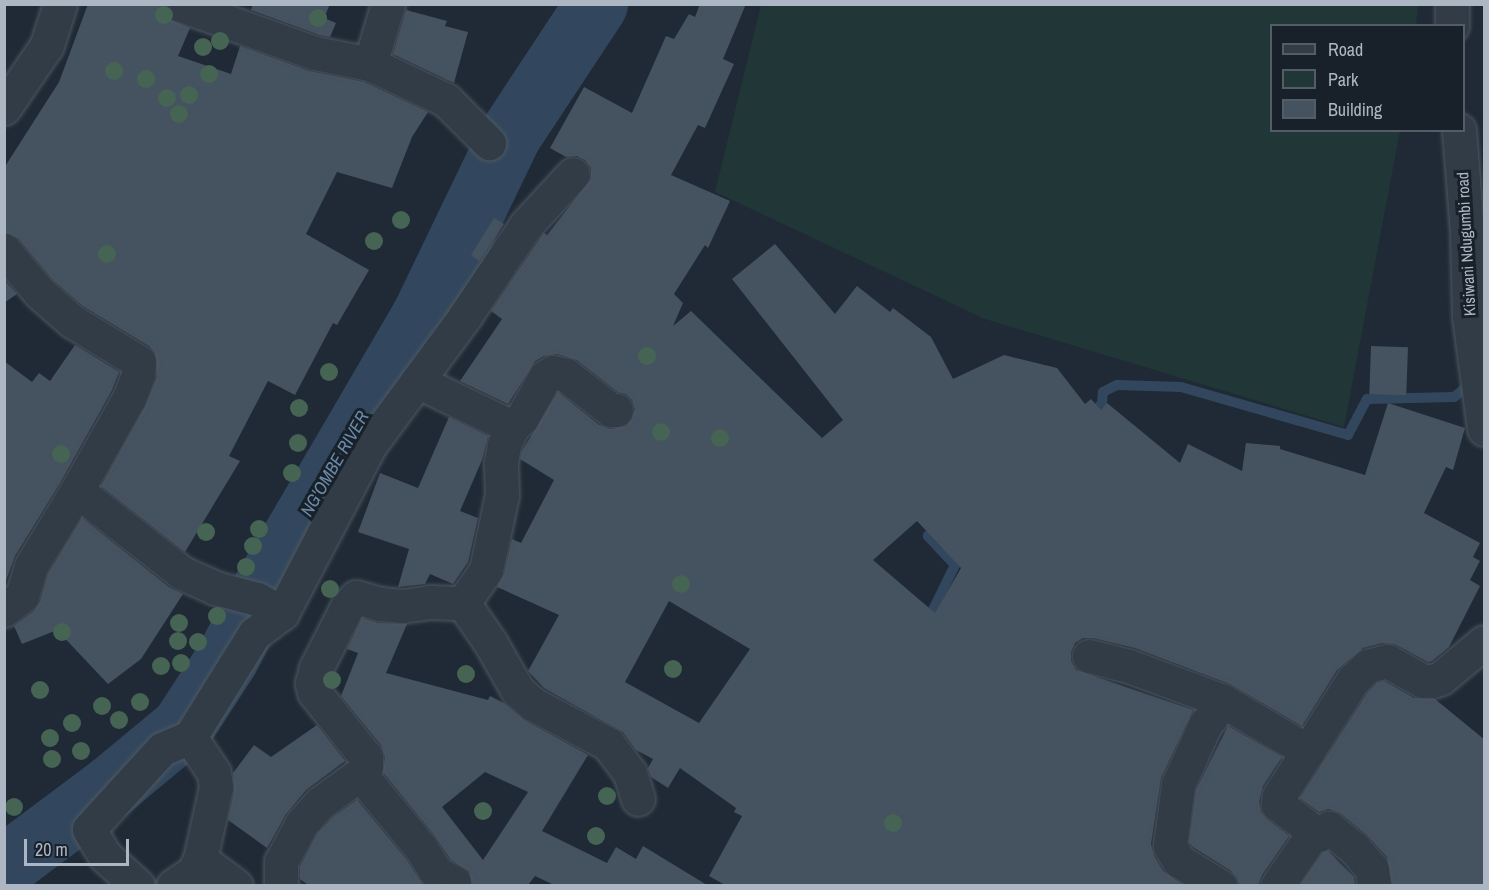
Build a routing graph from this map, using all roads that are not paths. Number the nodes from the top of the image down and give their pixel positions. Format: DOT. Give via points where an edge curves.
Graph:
graph roads {
  1 [pos="60,4"];
  2 [pos="178,4"];
  3 [pos="388,4"];
  4 [pos="1452,4"];
  5 [pos="1452,24"];
  6 [pos="370,64"];
  7 [pos="4,108"];
  8 [pos="1459,132"];
  9 [pos="489,143"];
  10 [pos="573,174"];
  11 [pos="4,250"];
  12 [pos="417,381"];
  13 [pos="616,410"];
  14 [pos="512,427"];
  15 [pos="1485,429"];
  16 [pos="76,492"];
  17 [pos="463,603"];
  18 [pos="4,610"];
  19 [pos="282,613"];
  20 [pos="1485,642"];
  21 [pos="1089,656"];
  22 [pos="1223,701"];
  23 [pos="190,737"];
  24 [pos="1308,751"];
  25 [pos="360,774"];
  26 [pos="638,799"];
  27 [pos="1314,832"];
  28 [pos="200,860"];
  29 [pos="1367,880"];
  30 [pos="454,882"];
  31 [pos="138,885"];
  32 [pos="173,885"];
  33 [pos="236,885"];
  34 [pos="281,885"];
  35 [pos="1220,885"];
  36 [pos="1277,885"];
  1 -- 7 [label="street" via="47,45"];
  2 -- 6 [label="street" via="315,53"];
  3 -- 6 [label="street"];
  4 -- 5 [label="street"];
  6 -- 9 [label="street" via="446,100"];
  8 -- 15 [label="street, Kisiwani Ndugumbi road" via="1469,316"];
  10 -- 12 [label="street" via="526,225"];
  11 -- 16 [label="street" via="40,293 72,321 139,362 129,398"];
  12 -- 14 [label="street"];
  12 -- 19 [label="street" via="370,445"];
  13 -- 14 [label="street" via="566,375 553,372 545,377 522,418"];
  14 -- 17 [label="street" via="501,462 502,495 486,570"];
  16 -- 18 [label="street" via="31,566 22,596"];
  16 -- 19 [label="street" via="182,573 215,588 256,599"];
  17 -- 25 [label="street" via="402,606 356,597 346,608 312,683 314,692 366,757"];
  17 -- 26 [label="street" via="518,691 533,704 608,744 630,773"];
  19 -- 23 [label="street" via="254,634"];
  20 -- 24 [label="street" via="1432,681 1423,681 1388,661 1368,666 1353,680"];
  21 -- 22 [label="street" via="1129,666"];
  22 -- 24 [label="street"];
  22 -- 35 [label="street" via="1205,725 1178,785 1170,846 1179,861"];
  23 -- 28 [label="street" via="214,773 216,788"];
  23 -- 31 [label="street" via="162,749 89,829 105,856"];
  24 -- 27 [label="street" via="1279,796 1278,804"];
  25 -- 30 [label="street" via="434,869"];
  25 -- 34 [label="street" via="341,785 302,823 281,862"];
  27 -- 29 [label="street" via="1318,835 1329,828 1355,849"];
  27 -- 36 [label="street"];
  28 -- 32 [label="street" via="194,872"];
  28 -- 33 [label="street"];
}
